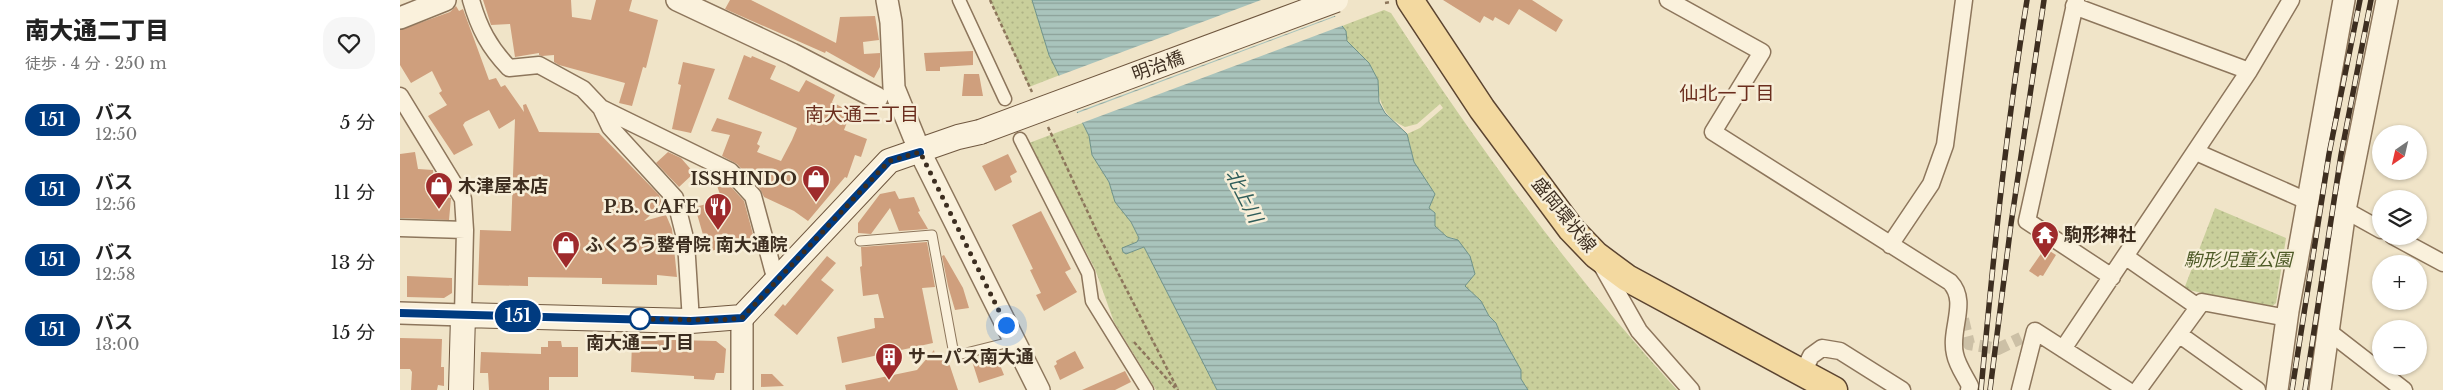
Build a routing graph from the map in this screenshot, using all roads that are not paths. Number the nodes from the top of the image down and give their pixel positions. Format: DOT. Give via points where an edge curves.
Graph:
graph roads {
  1 [pos="445,0"];
  2 [pos="471,0"];
  3 [pos="677,0"];
  4 [pos="887,0"];
  5 [pos="959,0"];
  6 [pos="1336,0"];
  7 [pos="1410,0"];
  8 [pos="1668,0"];
  9 [pos="1964,0"];
  10 [pos="2291,0"];
  11 [pos="2344,0"];
  12 [pos="2387,0"];
  13 [pos="2075,3"];
  14 [pos="400,18"];
  15 [pos="2250,71"];
  16 [pos="894,73"];
  17 [pos="877,98"];
  18 [pos="401,99"];
  19 [pos="1005,99"];
  20 [pos="601,108"];
  21 [pos="909,125"];
  22 [pos="1020,139"];
  23 [pos="920,152"];
  24 [pos="2196,152"];
  25 [pos="2307,201"];
  26 [pos="2345,210"];
  27 [pos="2372,225"];
  28 [pos="400,228"];
  29 [pos="465,230"];
  30 [pos="860,241"];
  31 [pos="1890,245"];
  32 [pos="2410,245"];
  33 [pos="1596,255"];
  34 [pos="2126,257"];
  35 [pos="2443,263"];
  36 [pos="2112,277"];
  37 [pos="776,282"];
  38 [pos="1959,301"];
  39 [pos="2198,306"];
  40 [pos="400,313"];
  41 [pos="463,314"];
  42 [pos="742,318"];
  43 [pos="1963,318"];
  44 [pos="2287,318"];
  45 [pos="691,321"];
  46 [pos="2328,332"];
  47 [pos="2180,335"];
  48 [pos="1015,341"];
  49 [pos="2063,349"];
  50 [pos="1802,374"];
  51 [pos="461,390"];
  52 [pos="742,390"];
  53 [pos="1039,390"];
  54 [pos="1147,390"];
  55 [pos="1691,390"];
  56 [pos="1834,390"];
  57 [pos="1902,390"];
  58 [pos="1969,390"];
  59 [pos="2020,390"];
  60 [pos="2127,390"];
  61 [pos="2138,390"];
  62 [pos="2257,390"];
  63 [pos="2277,390"];
  64 [pos="2320,390"];
  65 [pos="2404,390"];
  1 -- 14 [label="street"];
  2 -- 20 [label="street" via="480,28 493,51 509,68 539,65 582,89"];
  3 -- 17 [label="street"];
  4 -- 16 [label="street"];
  5 -- 19 [label="street"];
  6 -- 23 [label="main road, 明治橋, bridge"];
  7 -- 33 [label="main road, 盛岡環状線" via="1482,109 1571,229"];
  8 -- 31 [label="street" via="1762,52 1713,132"];
  9 -- 31 [label="street" via="1945,145 1931,184"];
  10 -- 15 [label="street"];
  11 -- 25 [label="street"];
  12 -- 26 [label="street"];
  13 -- 15 [label="street"];
  13 -- 36 [label="street" via="2027,221"];
  15 -- 24 [label="street"];
  16 -- 17 [label="street" via="888,90"];
  16 -- 21 [label="street" via="894,88"];
  17 -- 21 [label="street" via="892,107"];
  18 -- 29 [label="street" via="463,199"];
  20 -- 37 [label="street" via="730,171 753,196"];
  20 -- 45 [label="street" via="610,127 675,198 686,242"];
  21 -- 23 [label="street"];
  22 -- 54 [label="street" via="1088,273 1092,301"];
  23 -- 37 [label="main road, 明治橋" via="889,161"];
  23 -- 48 [label="street"];
  24 -- 25 [label="street"];
  24 -- 34 [label="street"];
  25 -- 44 [label="street"];
  26 -- 27 [label="street"];
  26 -- 46 [label="street"];
  28 -- 29 [label="street"];
  29 -- 41 [label="street"];
  30 -- 48 [label="lane" via="932,235 953,349 962,354"];
  31 -- 38 [label="street" via="1950,282 1957,289"];
  32 -- 35 [label="street"];
  33 -- 50 [label="main road, 盛岡環状線" via="1634,282"];
  33 -- 55 [label="street" via="1639,331"];
  34 -- 36 [label="street"];
  34 -- 39 [label="street"];
  36 -- 49 [label="street"];
  37 -- 42 [label="main road, 明治橋"];
  38 -- 43 [label="street"];
  38 -- 58 [label="street" via="1955,355"];
  39 -- 44 [label="street" via="2202,302"];
  39 -- 47 [label="street"];
  40 -- 41 [label="street"];
  41 -- 45 [label="main road"];
  41 -- 51 [label="main road"];
  42 -- 45 [label="main road"];
  42 -- 52 [label="street"];
  44 -- 63 [label="street"];
  46 -- 64 [label="street"];
  46 -- 65 [label="street"];
  47 -- 61 [label="street"];
  47 -- 62 [label="street"];
  48 -- 53 [label="street"];
  49 -- 59 [label="street" via="2028,335"];
  49 -- 60 [label="street"];
  50 -- 56 [label="main road, 盛岡環状線"];
  50 -- 57 [label="street" via="1811,356 1822,348 1840,351"];
}
